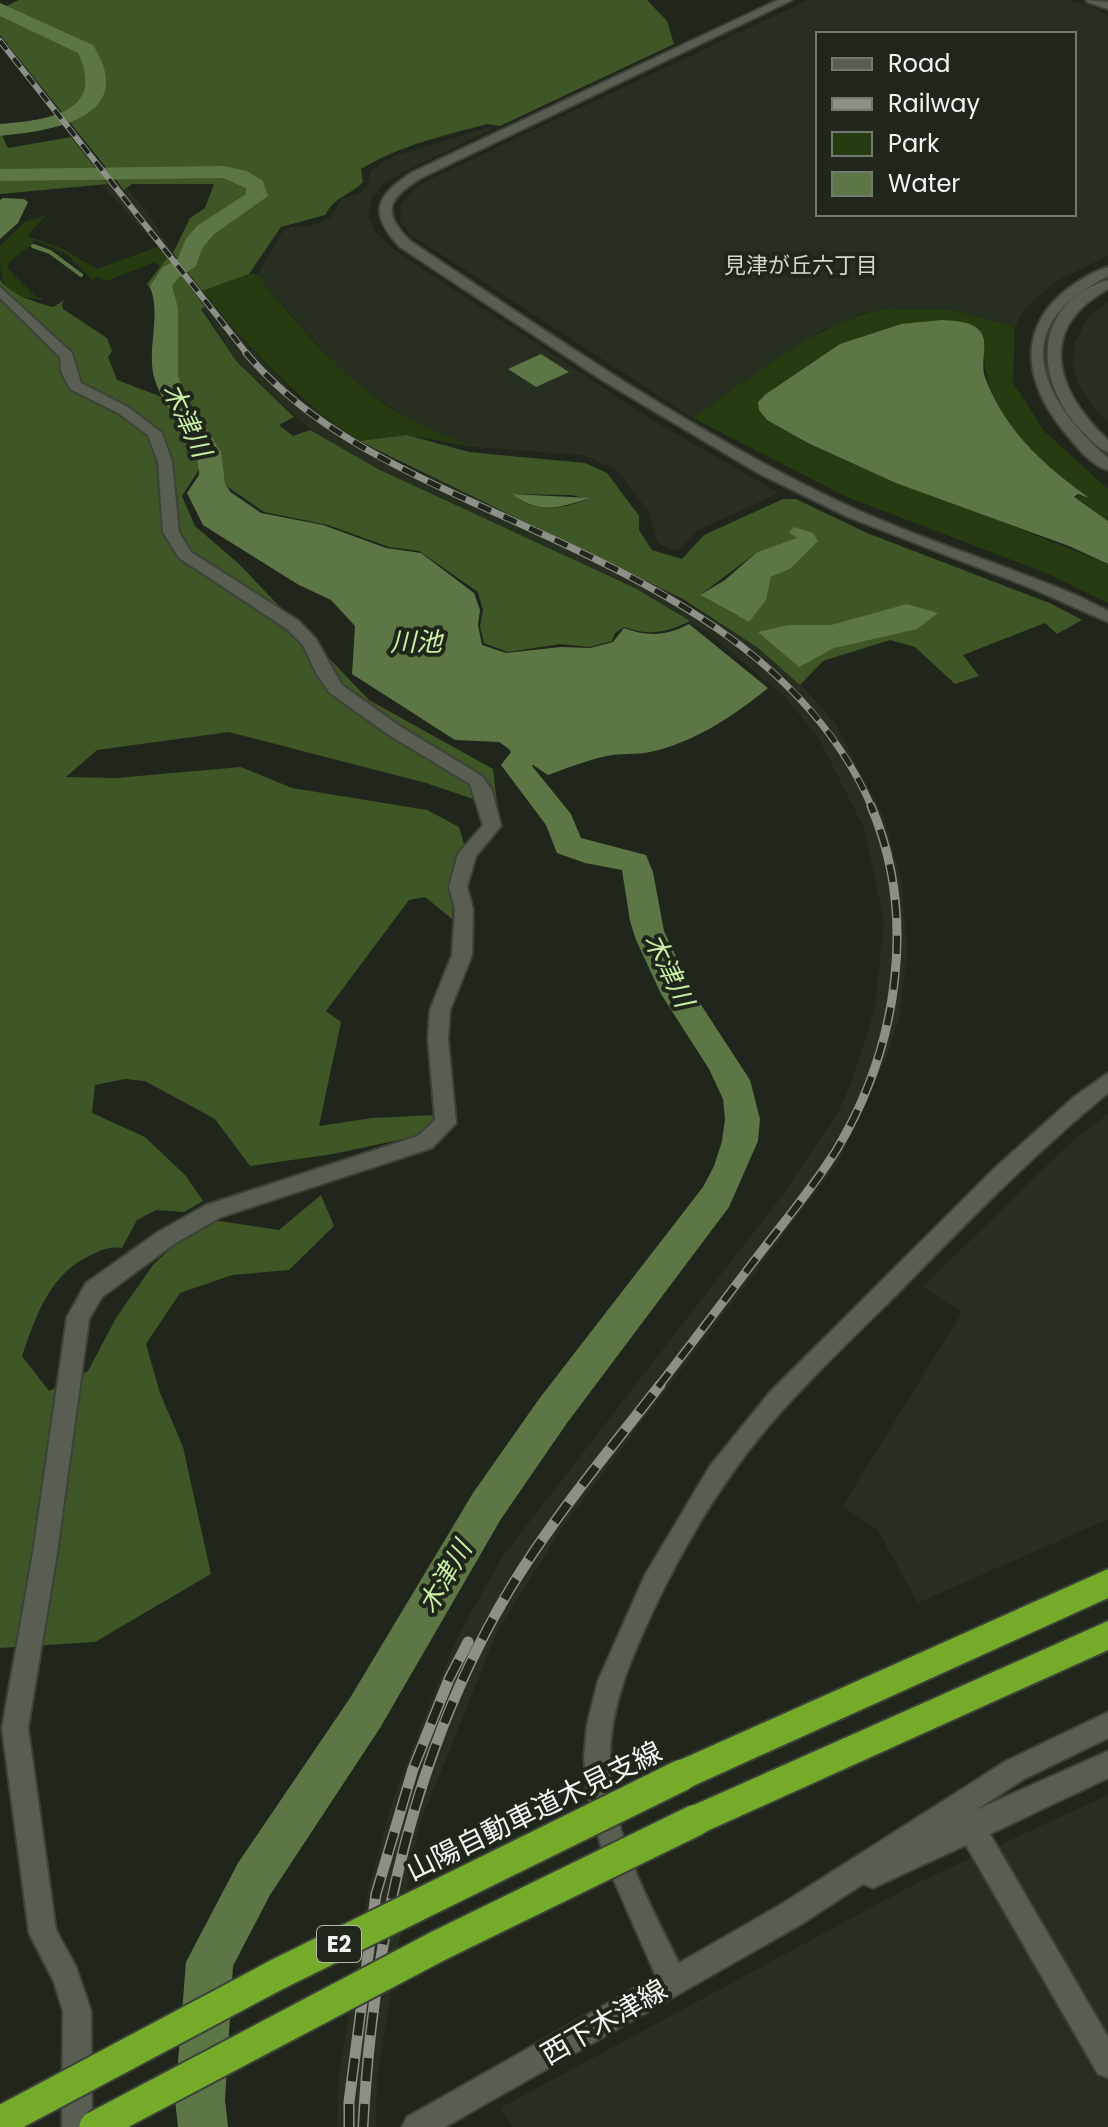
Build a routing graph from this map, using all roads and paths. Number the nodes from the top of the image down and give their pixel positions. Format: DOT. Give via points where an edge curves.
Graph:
graph roads {
  1 [pos="787,0"];
  2 [pos="1091,0"];
  3 [pos="1108,6"];
  4 [pos="1108,271"];
  5 [pos="1108,284"];
  6 [pos="0,291"];
  7 [pos="1108,448"];
  8 [pos="1108,466"];
  9 [pos="1108,617"];
  10 [pos="1108,1081"];
  11 [pos="1108,1583"];
  12 [pos="1108,1635"];
  13 [pos="1108,1725"];
  14 [pos="1108,1764"];
  15 [pos="965,1816"];
  16 [pos="674,1982"];
  17 [pos="1108,2064"];
  18 [pos="0,2122"];
  19 [pos="77,2127"];
  20 [pos="95,2127"];
  21 [pos="417,2127"];
  1 -- 9 [label="street" via="417,175 394,190 386,203 382,215 388,229 690,430 754,465 819,498"];
  2 -- 3 [label="street"];
  4 -- 8 [label="street" via="1086,281 1050,313 1034,354 1050,403 1067,428"];
  5 -- 7 [label="street" via="1065,319 1051,354 1066,401"];
  6 -- 19 [label="street" via="67,356 75,386 155,433 165,462 171,532 185,555 293,625 310,643 336,689 476,780 492,826 467,854 458,887 464,909 462,955 440,1010 438,1039 446,1123 425,1142 214,1211 94,1290 78,1317 15,1728 43,1933 77,2011"];
  10 -- 16 [label="street" via="983,1192 778,1399 692,1514 648,1595 617,1662 599,1726 599,1791 629,1892"];
  11 -- 18 [label="highway, 山陽自動車道木見支線 / E2, bridge" via="682,1775 278,1974"];
  12 -- 20 [label="highway, E2, bridge" via="696,1820 438,1946"];
  13 -- 15 [label="street, 西下木津線" via="1015,1770"];
  14 -- 15 [label="street, 西下木津線"];
  15 -- 16 [label="street, 西下木津線"];
  15 -- 17 [label="street"];
  16 -- 21 [label="street, 西下木津線"];
}
